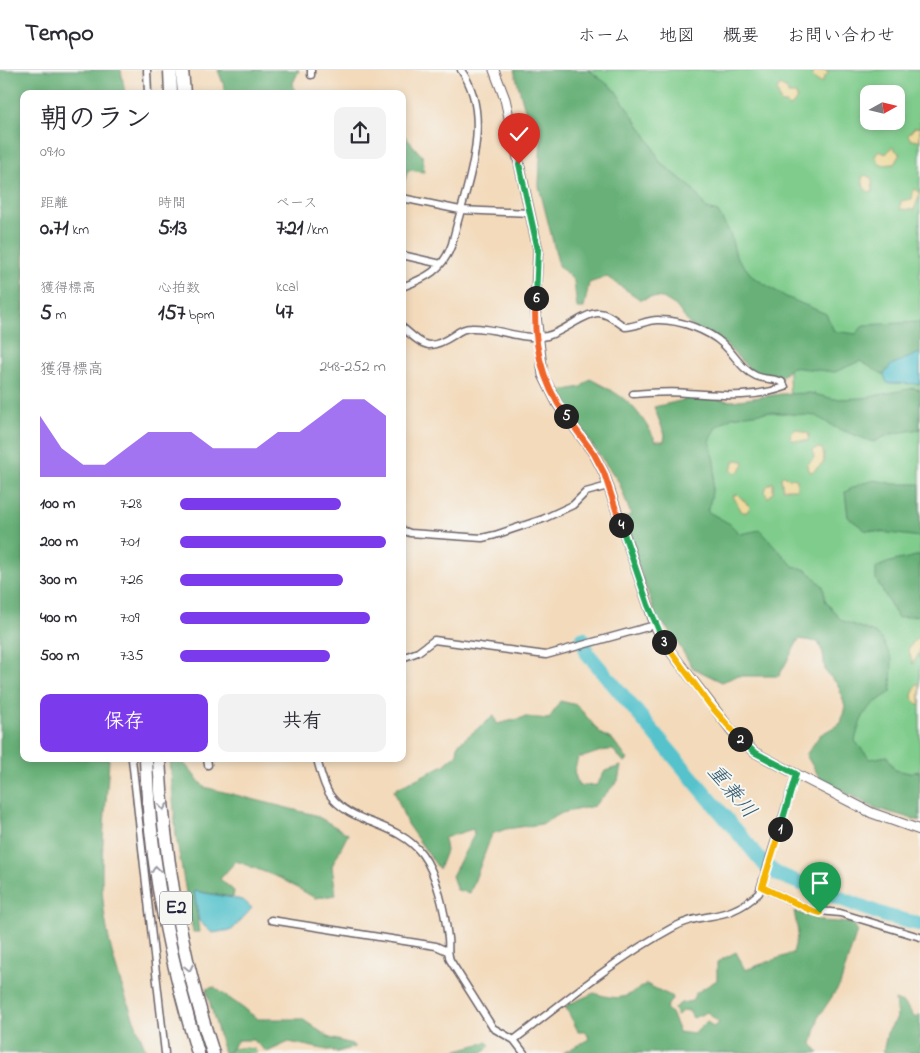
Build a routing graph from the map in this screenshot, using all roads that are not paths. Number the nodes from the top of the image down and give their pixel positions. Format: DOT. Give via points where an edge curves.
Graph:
graph roads {
  1 [pos="147,70"];
  2 [pos="170,70"];
  3 [pos="182,70"];
  4 [pos="187,70"];
  5 [pos="461,70"];
  6 [pos="494,70"];
  7 [pos="148,90"];
  8 [pos="171,90"];
  9 [pos="185,90"];
  10 [pos="186,90"];
  11 [pos="406,199"];
  12 [pos="460,210"];
  13 [pos="530,213"];
  14 [pos="406,256"];
  15 [pos="441,264"];
  16 [pos="406,286"];
  17 [pos="406,330"];
  18 [pos="537,337"];
  19 [pos="633,394"];
  20 [pos="608,486"];
  21 [pos="406,532"];
  22 [pos="656,625"];
  23 [pos="406,656"];
  24 [pos="132,762"];
  25 [pos="146,762"];
  26 [pos="159,762"];
  27 [pos="318,762"];
  28 [pos="796,774"];
  29 [pos="920,830"];
  30 [pos="762,887"];
  31 [pos="271,920"];
  32 [pos="920,937"];
  33 [pos="447,951"];
  34 [pos="514,1040"];
  35 [pos="165,1053"];
  36 [pos="198,1053"];
  37 [pos="213,1053"];
  38 [pos="524,1053"];
  1 -- 7 [label="street"];
  2 -- 8 [label="highway"];
  3 -- 9 [label="highway"];
  4 -- 10 [label="highway"];
  5 -- 12 [label="street" via="471,92 479,128"];
  6 -- 13 [label="street" via="505,99"];
  11 -- 12 [label="street"];
  12 -- 13 [label="street"];
  12 -- 15 [label="street" via="450,249"];
  13 -- 18 [label="street" via="539,259 535,307"];
  14 -- 15 [label="street"];
  15 -- 16 [label="street" via="421,281"];
  17 -- 18 [label="street" via="431,347 471,328"];
  18 -- 19 [label="street" via="560,332 594,313 611,317 625,327 653,320 670,321 712,336 756,376 777,380 784,387 733,397 686,392"];
  18 -- 20 [label="street" via="543,374 551,392 594,454"];
  20 -- 21 [label="street" via="586,492 573,504 543,519 482,538"];
  20 -- 22 [label="street"];
  22 -- 23 [label="street" via="546,655 434,640"];
  22 -- 28 [label="street" via="664,643 737,736 754,752"];
  24 -- 35 [label="street"];
  36 -- 25 [label="highway, E2, one-way" via="176,973 157,882"];
  26 -- 37 [label="highway, E2, one-way" via="178,916"];
  27 -- 33 [label="street" via="325,785 338,804 350,813 403,835 423,856 437,888 448,939"];
  28 -- 29 [label="street" via="872,813"];
  28 -- 30 [label="street"];
  30 -- 32 [label="street" via="810,910 840,913"];
  30 -- 34 [label="street" via="748,904 732,912 673,927 612,965"];
  31 -- 33 [label="street" via="436,946"];
  33 -- 34 [label="street" via="493,1028"];
  34 -- 38 [label="street"];
}
